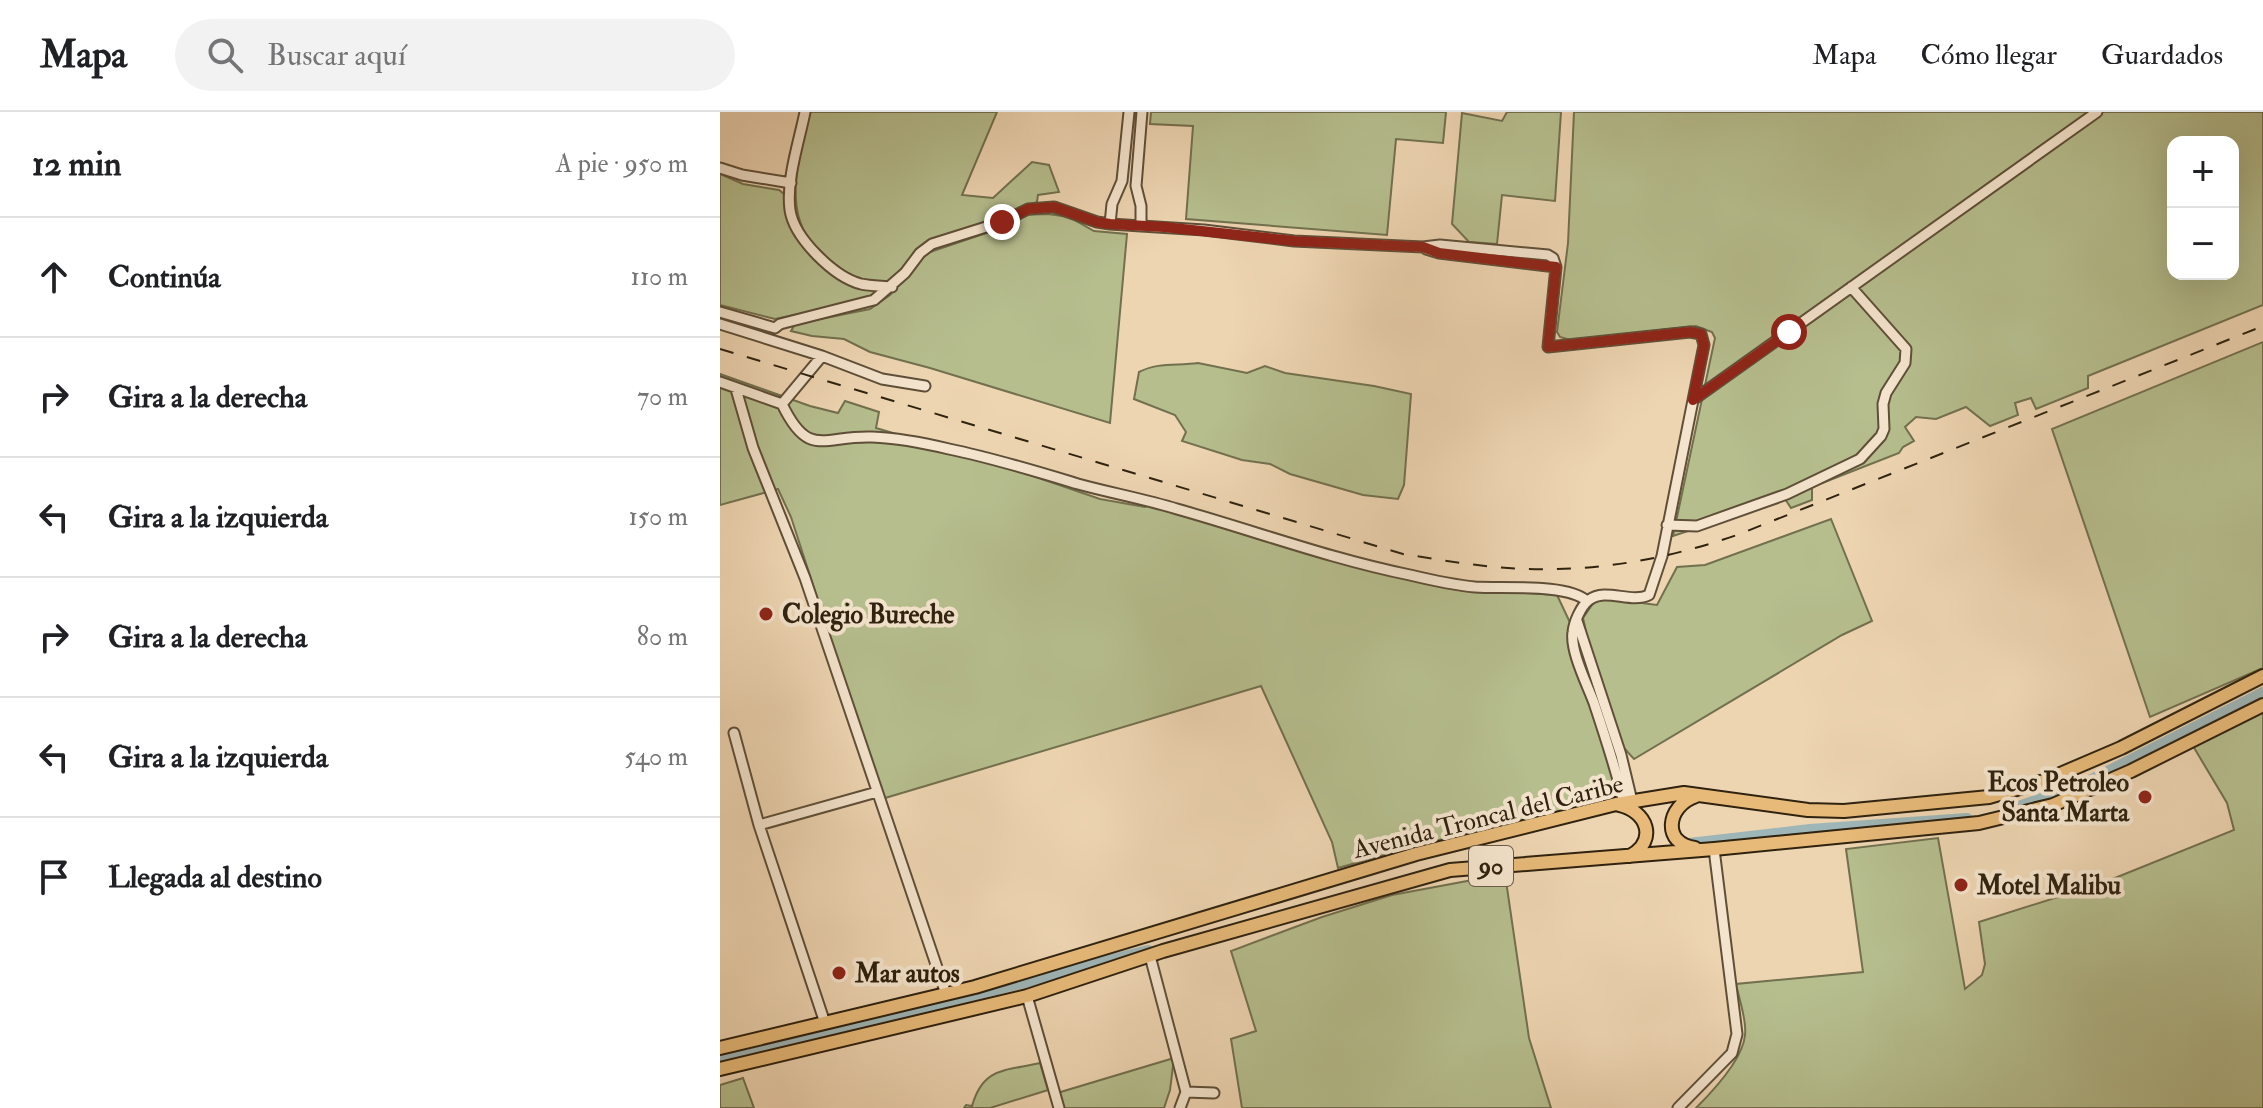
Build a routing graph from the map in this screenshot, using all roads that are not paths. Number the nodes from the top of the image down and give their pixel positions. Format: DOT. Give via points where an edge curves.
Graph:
graph roads {
  1 [pos="805,112"];
  2 [pos="1129,112"];
  3 [pos="1142,112"];
  4 [pos="2097,112"];
  5 [pos="720,168"];
  6 [pos="791,183"];
  7 [pos="1110,224"];
  8 [pos="1141,225"];
  9 [pos="892,287"];
  10 [pos="1851,287"];
  11 [pos="720,312"];
  12 [pos="720,324"];
  13 [pos="822,356"];
  14 [pos="720,382"];
  15 [pos="925,386"];
  16 [pos="736,389"];
  17 [pos="1693,400"];
  18 [pos="782,404"];
  19 [pos="1667,525"];
  20 [pos="1587,601"];
  21 [pos="2263,676"];
  22 [pos="2263,705"];
  23 [pos="734,733"];
  24 [pos="877,792"];
  25 [pos="1703,795"];
  26 [pos="1624,803"];
  27 [pos="759,825"];
  28 [pos="1714,849"];
  29 [pos="1630,856"];
  30 [pos="1150,956"];
  31 [pos="946,994"];
  32 [pos="1027,996"];
  33 [pos="825,1023"];
  34 [pos="720,1047"];
  35 [pos="720,1069"];
  36 [pos="1186,1092"];
  37 [pos="1214,1093"];
  38 [pos="1059,1108"];
  39 [pos="1180,1108"];
  40 [pos="1678,1108"];
  1 -- 6 [label="street"];
  2 -- 7 [label="street" via="1122,181"];
  3 -- 8 [label="street" via="1136,186"];
  4 -- 10 [label="street"];
  5 -- 6 [label="street"];
  6 -- 9 [label="street" via="790,212 807,245 839,274 861,284"];
  7 -- 8 [label="street"];
  7 -- 9 [label="street" via="1054,207 1028,209 932,244"];
  8 -- 17 [label="street" via="1294,241 1423,247 1556,267 1548,347 1701,334 1704,345"];
  9 -- 11 [label="street" via="874,300 775,328"];
  10 -- 17 [label="street"];
  10 -- 19 [label="street" via="1906,349 1905,363 1886,393 1881,436 1860,459 1787,494 1697,526"];
  12 -- 13 [label="street"];
  13 -- 15 [label="street" via="882,379"];
  13 -- 18 [label="street"];
  14 -- 16 [label="street"];
  16 -- 18 [label="street"];
  16 -- 24 [label="street"];
  17 -- 19 [label="street"];
  18 -- 20 [label="street" via="797,431 811,439 878,437 948,448 1408,575 1473,586 1570,592"];
  19 -- 20 [label="street" via="1649,595 1597,596"];
  20 -- 26 [label="street" via="1577,621 1621,755"];
  21 -- 25 [label="highway, Avenida Troncal del Caribe / 90" via="2121,748 2044,781 1989,797 1844,811"];
  22 -- 28 [label="highway, Avenida Troncal del Caribe / 90" via="2053,805 1979,823"];
  23 -- 27 [label="street"];
  24 -- 27 [label="street"];
  24 -- 31 [label="street"];
  25 -- 26 [label="highway, Avenida Troncal del Caribe / 90"];
  25 -- 28 [label="highway" via="1675,809 1673,831 1687,847"];
  26 -- 29 [label="highway" via="1646,828 1644,841"];
  26 -- 31 [label="highway, Avenida Troncal del Caribe / 90" via="1416,854"];
  27 -- 33 [label="street"];
  28 -- 29 [label="highway, Avenida Troncal del Caribe / 90"];
  28 -- 40 [label="street" via="1737,1034 1732,1053"];
  29 -- 30 [label="highway, Avenida Troncal del Caribe / 90" via="1450,870"];
  30 -- 32 [label="highway, Avenida Troncal del Caribe / 90"];
  30 -- 36 [label="street"];
  31 -- 33 [label="highway, Avenida Troncal del Caribe / 90"];
  32 -- 35 [label="highway, Avenida Troncal del Caribe / 90"];
  32 -- 38 [label="street"];
  33 -- 34 [label="highway, Avenida Troncal del Caribe / 90"];
  36 -- 37 [label="street"];
  36 -- 39 [label="street"];
}
